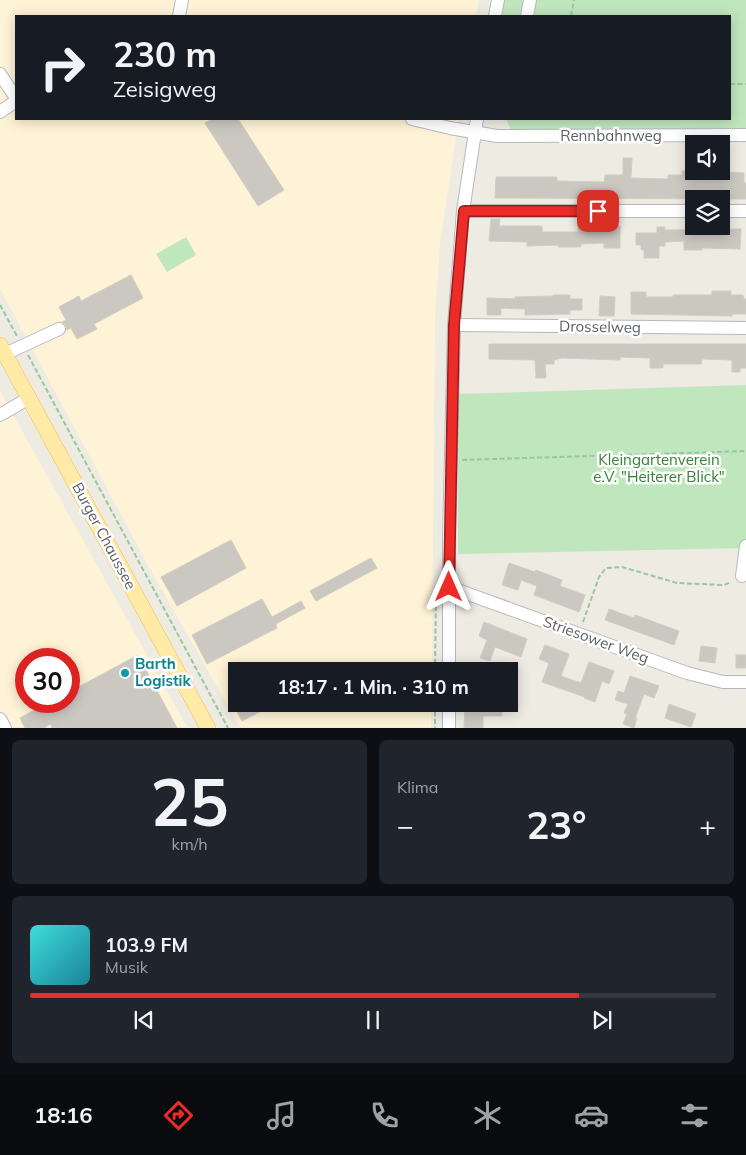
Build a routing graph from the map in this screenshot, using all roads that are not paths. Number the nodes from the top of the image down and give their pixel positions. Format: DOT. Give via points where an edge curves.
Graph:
graph roads {
  1 [pos="182,0"];
  2 [pos="498,0"];
  3 [pos="530,0"];
  4 [pos="179,15"];
  5 [pos="495,15"];
  6 [pos="527,15"];
  7 [pos="0,74"];
  8 [pos="15,98"];
  9 [pos="15,101"];
  10 [pos="0,112"];
  11 [pos="416,120"];
  12 [pos="478,120"];
  13 [pos="476,132"];
  14 [pos="746,135"];
  15 [pos="464,211"];
  16 [pos="685,211"];
  17 [pos="730,211"];
  18 [pos="746,211"];
  19 [pos="454,325"];
  20 [pos="746,328"];
  21 [pos="59,329"];
  22 [pos="2,349"];
  23 [pos="29,398"];
  24 [pos="0,415"];
  25 [pos="746,546"];
  26 [pos="742,576"];
  27 [pos="449,587"];
  28 [pos="449,662"];
  29 [pos="746,682"];
  30 [pos="449,712"];
  31 [pos="0,719"];
  32 [pos="5,728"];
  33 [pos="208,728"];
  34 [pos="449,728"];
  1 -- 4 [label="street"];
  2 -- 5 [label="street"];
  3 -- 6 [label="street"];
  7 -- 8 [label="street"];
  9 -- 10 [label="street"];
  11 -- 13 [label="street, Rennbahnweg"];
  12 -- 13 [label="street"];
  13 -- 14 [label="street, Rennbahnweg" via="497,136"];
  13 -- 15 [label="street"];
  15 -- 16 [label="street"];
  15 -- 19 [label="street"];
  17 -- 18 [label="street"];
  19 -- 20 [label="street, Drosselweg"];
  19 -- 27 [label="street"];
  21 -- 22 [label="street" via="22,346"];
  22 -- 23 [label="main road, Burger Chaussee"];
  23 -- 24 [label="street"];
  23 -- 33 [label="main road, Burger Chaussee"];
  25 -- 26 [label="street"];
  27 -- 28 [label="street"];
  27 -- 29 [label="street, Striesower Weg" via="694,676 723,682"];
  30 -- 34 [label="street"];
  31 -- 32 [label="street"];
}
